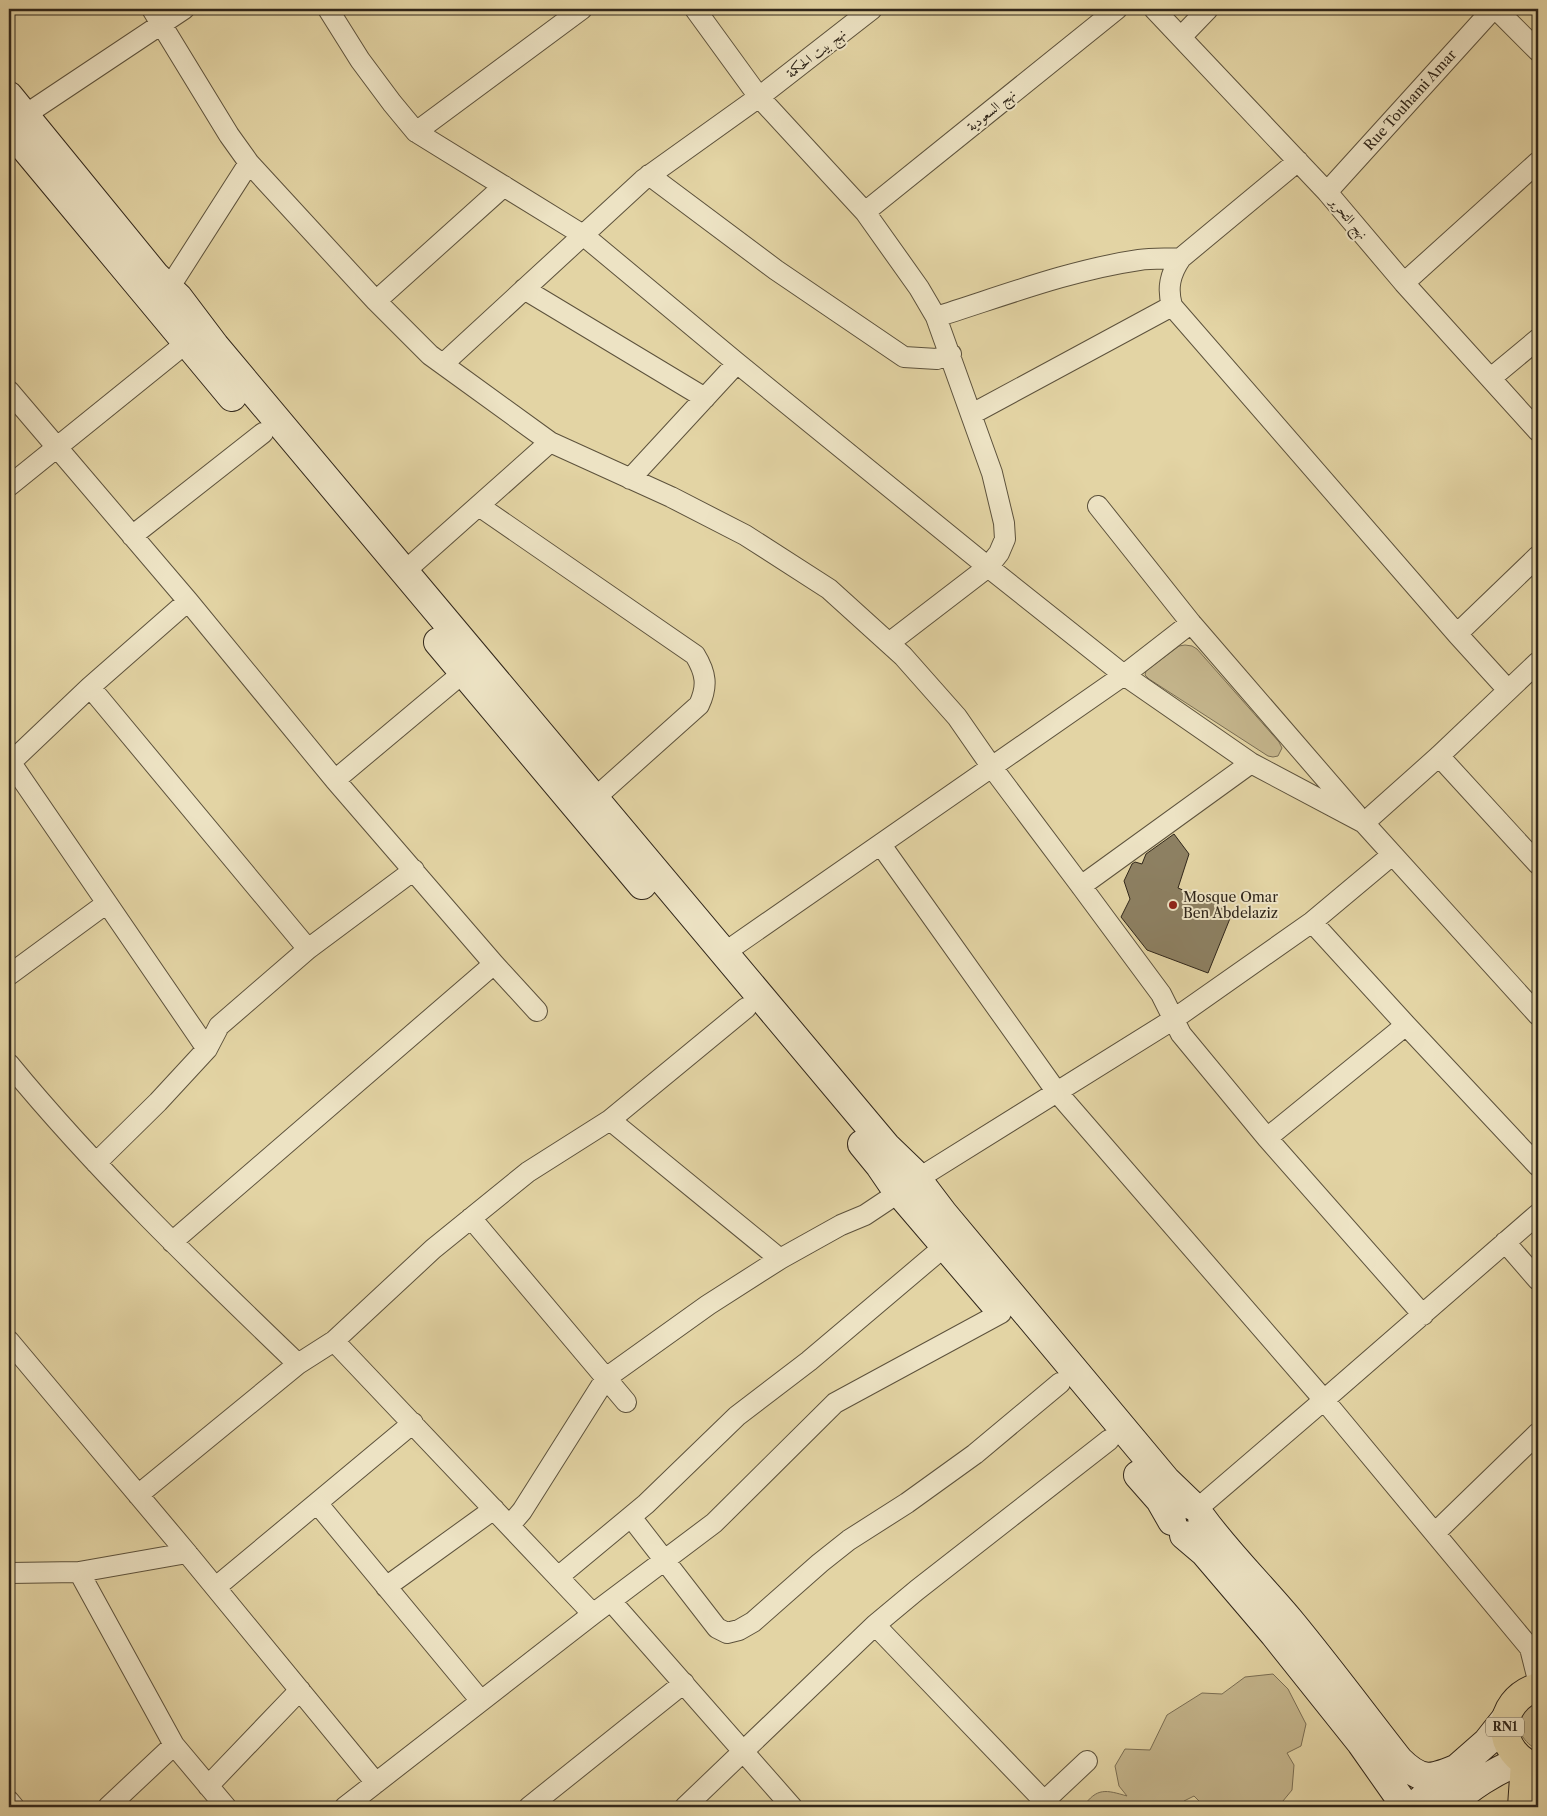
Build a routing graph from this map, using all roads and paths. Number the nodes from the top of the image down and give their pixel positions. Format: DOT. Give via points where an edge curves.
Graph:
graph roads {
  1 [pos="184,9"];
  2 [pos="328,9"];
  3 [pos="582,9"];
  4 [pos="695,9"];
  5 [pos="872,9"];
  6 [pos="1117,9"];
  7 [pos="1154,9"];
  8 [pos="1208,9"];
  9 [pos="1495,9"];
  10 [pos="156,16"];
  11 [pos="1181,37"];
  12 [pos="1538,51"];
  13 [pos="759,97"];
  14 [pos="14,113"];
  15 [pos="416,132"];
  16 [pos="1298,161"];
  17 [pos="1538,162"];
  18 [pos="249,164"];
  19 [pos="649,175"];
  20 [pos="504,186"];
  21 [pos="1327,192"];
  22 [pos="865,212"];
  23 [pos="583,235"];
  24 [pos="1181,258"];
  25 [pos="1404,283"];
  26 [pos="524,289"];
  27 [pos="161,295"];
  28 [pos="376,301"];
  29 [pos="1172,306"];
  30 [pos="936,317"];
  31 [pos="194,337"];
  32 [pos="1538,339"];
  33 [pos="951,354"];
  34 [pos="737,363"];
  35 [pos="443,364"];
  36 [pos="1492,378"];
  37 [pos="9,391"];
  38 [pos="705,398"];
  39 [pos="972,414"];
  40 [pos="1538,431"];
  41 [pos="262,433"];
  42 [pos="550,442"];
  43 [pos="57,447"];
  44 [pos="630,479"];
  45 [pos="9,486"];
  46 [pos="480,506"];
  47 [pos="1098,506"];
  48 [pos="132,536"];
  49 [pos="1538,556"];
  50 [pos="988,567"];
  51 [pos="404,572"];
  52 [pos="188,601"];
  53 [pos="1191,623"];
  54 [pos="1457,634"];
  55 [pos="889,643"];
  56 [pos="1538,662"];
  57 [pos="464,672"];
  58 [pos="1124,675"];
  59 [pos="90,687"];
  60 [pos="1508,690"];
  61 [pos="1439,756"];
  62 [pos="10,763"];
  63 [pos="1251,763"];
  64 [pos="991,766"];
  65 [pos="334,780"];
  66 [pos="595,798"];
  67 [pos="1364,824"];
  68 [pos="881,845"];
  69 [pos="1392,854"];
  70 [pos="1538,864"];
  71 [pos="414,870"];
  72 [pos="1081,886"];
  73 [pos="107,904"];
  74 [pos="1312,922"];
  75 [pos="308,950"];
  76 [pos="724,953"];
  77 [pos="494,964"];
  78 [pos="9,975"];
  79 [pos="746,1008"];
  80 [pos="537,1011"];
  81 [pos="1538,1016"];
  82 [pos="1174,1019"];
  83 [pos="1406,1025"];
  84 [pos="207,1049"];
  85 [pos="12,1073"];
  86 [pos="1056,1091"];
  87 [pos="610,1120"];
  88 [pos="1267,1138"];
  89 [pos="96,1163"];
  90 [pos="1538,1166"];
  91 [pos="908,1186"];
  92 [pos="1538,1214"];
  93 [pos="471,1218"];
  94 [pos="172,1242"];
  95 [pos="1505,1242"];
  96 [pos="945,1246"];
  97 [pos="780,1259"];
  98 [pos="1538,1280"];
  99 [pos="1001,1313"];
  100 [pos="1423,1315"];
  101 [pos="9,1341"];
  102 [pos="334,1341"];
  103 [pos="298,1364"];
  104 [pos="606,1378"];
  105 [pos="1060,1383"];
  106 [pos="1324,1400"];
  107 [pos="626,1402"];
  108 [pos="413,1423"];
  109 [pos="1538,1433"];
  110 [pos="1109,1440"];
  111 [pos="138,1495"];
  112 [pos="317,1503"];
  113 [pos="494,1509"];
  114 [pos="631,1517"];
  115 [pos="1189,1518"];
  116 [pos="510,1525"];
  117 [pos="1434,1533"];
  118 [pos="187,1553"];
  119 [pos="665,1560"];
  120 [pos="79,1572"];
  121 [pos="9,1573"];
  122 [pos="558,1577"];
  123 [pos="216,1587"];
  124 [pos="386,1587"];
  125 [pos="611,1601"];
  126 [pos="593,1614"];
  127 [pos="875,1625"];
  128 [pos="1534,1644"];
  129 [pos="1538,1680"];
  130 [pos="684,1683"];
  131 [pos="1538,1687"];
  132 [pos="300,1690"];
  133 [pos="481,1701"];
  134 [pos="1506,1718"];
  135 [pos="174,1745"];
  136 [pos="744,1752"];
  137 [pos="1087,1761"];
  138 [pos="1528,1764"];
  139 [pos="1460,1767"];
  140 [pos="376,1783"];
  141 [pos="208,1786"];
  142 [pos="9,1800"];
  143 [pos="1041,1804"];
  144 [pos="14,1807"];
  145 [pos="108,1807"];
  146 [pos="226,1807"];
  147 [pos="345,1807"];
  148 [pos="530,1807"];
  149 [pos="685,1807"];
  150 [pos="792,1807"];
  151 [pos="1406,1807"];
  152 [pos="1413,1807"];
  153 [pos="1447,1807"];
  154 [pos="1522,1807"];
  1 -- 10 [label="street"];
  2 -- 15 [label="street" via="360,60"];
  3 -- 15 [label="street"];
  4 -- 13 [label="street"];
  5 -- 13 [label="street, نهج بيت الحكمة"];
  6 -- 22 [label="street, نهج السعودية"];
  7 -- 11 [label="street, نهج التحرير"];
  8 -- 11 [label="street"];
  9 -- 12 [label="street"];
  9 -- 21 [label="street, Rue Touhami Amar"];
  10 -- 14 [label="street"];
  10 -- 18 [label="street"];
  11 -- 16 [label="street, نهج التحرير"];
  13 -- 19 [label="street, نهج بيت الحكمة"];
  13 -- 22 [label="street"];
  14 -- 27 [label="main road" via="134,278"];
  15 -- 20 [label="street"];
  16 -- 21 [label="street, نهج التحرير"];
  16 -- 24 [label="street"];
  17 -- 25 [label="street"];
  18 -- 27 [label="street"];
  18 -- 28 [label="street"];
  19 -- 23 [label="street, نهج بيت الحكمة"];
  19 -- 33 [label="street" via="776,270 904,358 937,359"];
  20 -- 23 [label="street"];
  20 -- 28 [label="street"];
  21 -- 25 [label="street, نهج التحرير"];
  22 -- 30 [label="street"];
  23 -- 26 [label="street, نهج بيت الحكمة"];
  23 -- 34 [label="street"];
  24 -- 29 [label="street" via="1172,271 1168,294"];
  24 -- 30 [label="street" via="1103,266"];
  25 -- 36 [label="street, نهج التحرير"];
  26 -- 35 [label="street, نهج بيت الحكمة"];
  26 -- 38 [label="street"];
  27 -- 31 [label="main road"];
  28 -- 35 [label="street"];
  29 -- 39 [label="street"];
  29 -- 54 [label="street"];
  30 -- 33 [label="street"];
  31 -- 41 [label="main road"];
  31 -- 43 [label="street"];
  31 -- 51 [label="main road" via="215,346"];
  32 -- 36 [label="street"];
  33 -- 39 [label="street"];
  34 -- 38 [label="street"];
  34 -- 50 [label="street"];
  35 -- 42 [label="street"];
  36 -- 40 [label="street, نهج التحرير"];
  37 -- 43 [label="street"];
  38 -- 44 [label="street"];
  39 -- 50 [label="street" via="992,473 1004,523 1005,539"];
  41 -- 48 [label="street"];
  41 -- 57 [label="main road"];
  42 -- 44 [label="street"];
  42 -- 46 [label="street"];
  43 -- 45 [label="street"];
  43 -- 48 [label="street"];
  44 -- 55 [label="street" via="745,535 829,589"];
  46 -- 51 [label="street"];
  46 -- 66 [label="street" via="695,655 703,668 704,695 698,705"];
  47 -- 53 [label="street"];
  48 -- 52 [label="street"];
  49 -- 54 [label="street"];
  50 -- 55 [label="street"];
  50 -- 58 [label="street"];
  51 -- 66 [label="main road"];
  52 -- 59 [label="street"];
  52 -- 65 [label="street"];
  53 -- 58 [label="street"];
  53 -- 67 [label="street"];
  54 -- 60 [label="street"];
  55 -- 64 [label="street" via="946,704"];
  56 -- 60 [label="street"];
  57 -- 65 [label="street"];
  57 -- 79 [label="main road"];
  58 -- 63 [label="street"];
  58 -- 64 [label="street"];
  59 -- 62 [label="street"];
  59 -- 75 [label="street"];
  60 -- 61 [label="street"];
  61 -- 67 [label="street"];
  61 -- 70 [label="street"];
  62 -- 73 [label="street"];
  63 -- 67 [label="street"];
  63 -- 72 [label="street"];
  64 -- 68 [label="street"];
  64 -- 72 [label="street"];
  65 -- 71 [label="street"];
  66 -- 76 [label="main road"];
  67 -- 69 [label="street"];
  68 -- 76 [label="street"];
  68 -- 86 [label="street"];
  69 -- 74 [label="street"];
  69 -- 81 [label="street"];
  71 -- 75 [label="street"];
  71 -- 77 [label="street"];
  72 -- 82 [label="street" via="1161,994"];
  73 -- 78 [label="street"];
  73 -- 84 [label="street"];
  74 -- 82 [label="street"];
  74 -- 83 [label="street"];
  75 -- 84 [label="street" via="219,1026"];
  76 -- 91 [label="main road" via="886,1146"];
  77 -- 80 [label="street"];
  77 -- 94 [label="street"];
  79 -- 87 [label="street"];
  79 -- 91 [label="main road" via="880,1166"];
  82 -- 86 [label="street"];
  82 -- 88 [label="street" via="1181,1034"];
  83 -- 88 [label="street"];
  83 -- 90 [label="street"];
  84 -- 89 [label="street"];
  85 -- 89 [label="street"];
  86 -- 91 [label="street"];
  86 -- 106 [label="street"];
  87 -- 93 [label="street" via="528,1172"];
  87 -- 97 [label="street"];
  88 -- 100 [label="street"];
  89 -- 94 [label="street"];
  91 -- 96 [label="main road"];
  91 -- 97 [label="street" via="865,1214"];
  91 -- 115 [label="main road" via="943,1213 1166,1480"];
  92 -- 95 [label="street"];
  93 -- 102 [label="street"];
  93 -- 104 [label="street"];
  94 -- 103 [label="street"];
  95 -- 98 [label="street"];
  95 -- 100 [label="street"];
  96 -- 99 [label="main road"];
  96 -- 114 [label="street" via="809,1361 737,1416"];
  97 -- 104 [label="street" via="708,1305"];
  99 -- 105 [label="main road"];
  99 -- 119 [label="street" via="835,1403 714,1523"];
  100 -- 106 [label="street"];
  101 -- 111 [label="street"];
  102 -- 103 [label="street"];
  102 -- 108 [label="street"];
  103 -- 111 [label="street"];
  104 -- 107 [label="street"];
  104 -- 116 [label="street"];
  105 -- 110 [label="main road"];
  105 -- 119 [label="street" via="976,1454 849,1540 754,1622 739,1630 727,1633 718,1628"];
  106 -- 115 [label="street"];
  106 -- 117 [label="street"];
  108 -- 112 [label="street"];
  108 -- 113 [label="street"];
  109 -- 117 [label="street"];
  110 -- 115 [label="main road" via="1160,1500"];
  110 -- 127 [label="street"];
  111 -- 118 [label="street"];
  112 -- 123 [label="street"];
  112 -- 124 [label="street"];
  113 -- 116 [label="street"];
  113 -- 124 [label="street"];
  114 -- 119 [label="street"];
  114 -- 122 [label="street"];
  115 -- 139 [label="main road" via="1217,1538 1278,1606 1398,1760 1423,1777 1438,1777"];
  115 -- 151 [label="main road" via="1204,1552 1274,1634"];
  116 -- 122 [label="street"];
  117 -- 128 [label="street"];
  118 -- 120 [label="street"];
  118 -- 123 [label="street"];
  119 -- 125 [label="street"];
  120 -- 121 [label="street"];
  120 -- 135 [label="street"];
  122 -- 126 [label="street"];
  123 -- 132 [label="street"];
  124 -- 133 [label="street"];
  125 -- 126 [label="street"];
  125 -- 130 [label="street"];
  126 -- 133 [label="street"];
  127 -- 136 [label="street"];
  127 -- 143 [label="street"];
  128 -- 129 [label="street"];
  130 -- 136 [label="street"];
  130 -- 148 [label="street"];
  131 -- 134 [label="main road, RN1" via="1518,1697"];
  132 -- 140 [label="street"];
  132 -- 141 [label="street"];
  133 -- 140 [label="street"];
  134 -- 138 [label="main road, RN1" via="1507,1741 1513,1752"];
  134 -- 139 [label="main road" via="1487,1742"];
  135 -- 141 [label="street"];
  135 -- 145 [label="street"];
  136 -- 149 [label="street"];
  136 -- 150 [label="street"];
  137 -- 143 [label="street"];
  138 -- 153 [label="main road" via="1496,1771"];
  138 -- 154 [label="main road"];
  139 -- 152 [label="main road"];
  140 -- 147 [label="street"];
  141 -- 146 [label="street"];
  142 -- 144 [label="street"];
}
